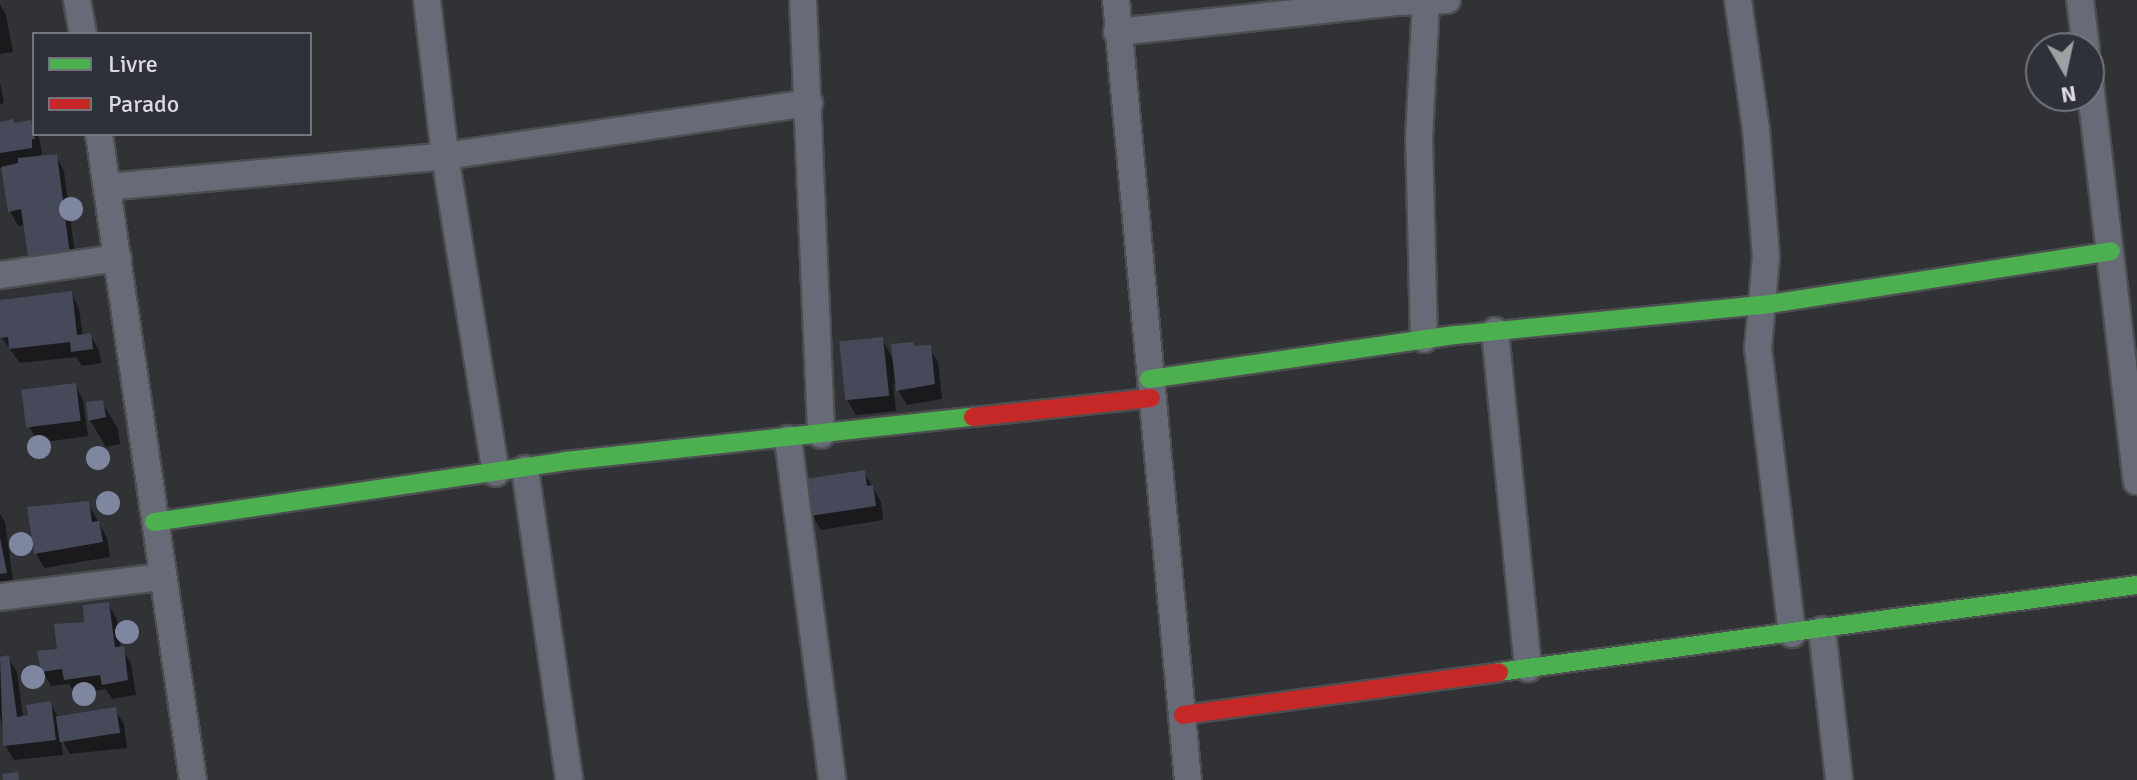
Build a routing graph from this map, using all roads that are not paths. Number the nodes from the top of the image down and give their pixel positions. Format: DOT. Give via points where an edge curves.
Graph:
graph roads {
  1 [pos="77,0"];
  2 [pos="427,0"];
  3 [pos="803,0"];
  4 [pos="1116,0"];
  5 [pos="1738,0"];
  6 [pos="2080,0"];
  7 [pos="1398,1"];
  8 [pos="1437,1"];
  9 [pos="83,32"];
  10 [pos="1117,32"];
  11 [pos="2084,32"];
  12 [pos="809,103"];
  13 [pos="2094,112"];
  14 [pos="99,136"];
  15 [pos="445,156"];
  16 [pos="107,187"];
  17 [pos="2111,251"];
  18 [pos="118,258"];
  19 [pos="0,275"];
  20 [pos="1763,305"];
  21 [pos="1495,331"];
  22 [pos="1424,339"];
  23 [pos="1150,388"];
  24 [pos="821,435"];
  25 [pos="788,439"];
  26 [pos="525,469"];
  27 [pos="496,473"];
  28 [pos="2137,481"];
  29 [pos="154,522"];
  30 [pos="161,577"];
  31 [pos="2137,585"];
  32 [pos="0,597"];
  33 [pos="1822,630"];
  34 [pos="1792,634"];
  35 [pos="1528,668"];
  36 [pos="1183,715"];
  37 [pos="193,780"];
  38 [pos="569,780"];
  39 [pos="832,780"];
  40 [pos="1188,780"];
  41 [pos="1839,780"];
  1 -- 9 [label="street"];
  2 -- 15 [label="street"];
  3 -- 12 [label="street"];
  4 -- 10 [label="street"];
  5 -- 20 [label="street" via="1762,201"];
  6 -- 11 [label="street"];
  7 -- 8 [label="street"];
  7 -- 10 [label="street"];
  8 -- 22 [label="street" via="1419,139"];
  10 -- 23 [label="street"];
  12 -- 15 [label="street"];
  12 -- 24 [label="street"];
  13 -- 17 [label="street"];
  14 -- 16 [label="street"];
  15 -- 16 [label="street"];
  15 -- 27 [label="street"];
  16 -- 18 [label="street"];
  17 -- 20 [label="street"];
  17 -- 28 [label="street"];
  18 -- 19 [label="street"];
  18 -- 29 [label="street"];
  20 -- 21 [label="street"];
  20 -- 34 [label="street" via="1760,369"];
  21 -- 22 [label="street"];
  21 -- 35 [label="street"];
  22 -- 23 [label="street"];
  23 -- 24 [label="street"];
  23 -- 36 [label="street"];
  24 -- 25 [label="street"];
  25 -- 26 [label="street"];
  25 -- 39 [label="street"];
  26 -- 27 [label="street"];
  26 -- 38 [label="street"];
  27 -- 29 [label="street"];
  29 -- 30 [label="street"];
  30 -- 32 [label="street"];
  30 -- 37 [label="street"];
  31 -- 33 [label="street"];
  33 -- 34 [label="street"];
  33 -- 41 [label="street"];
  34 -- 35 [label="street"];
  35 -- 36 [label="street"];
  36 -- 40 [label="street"];
}
